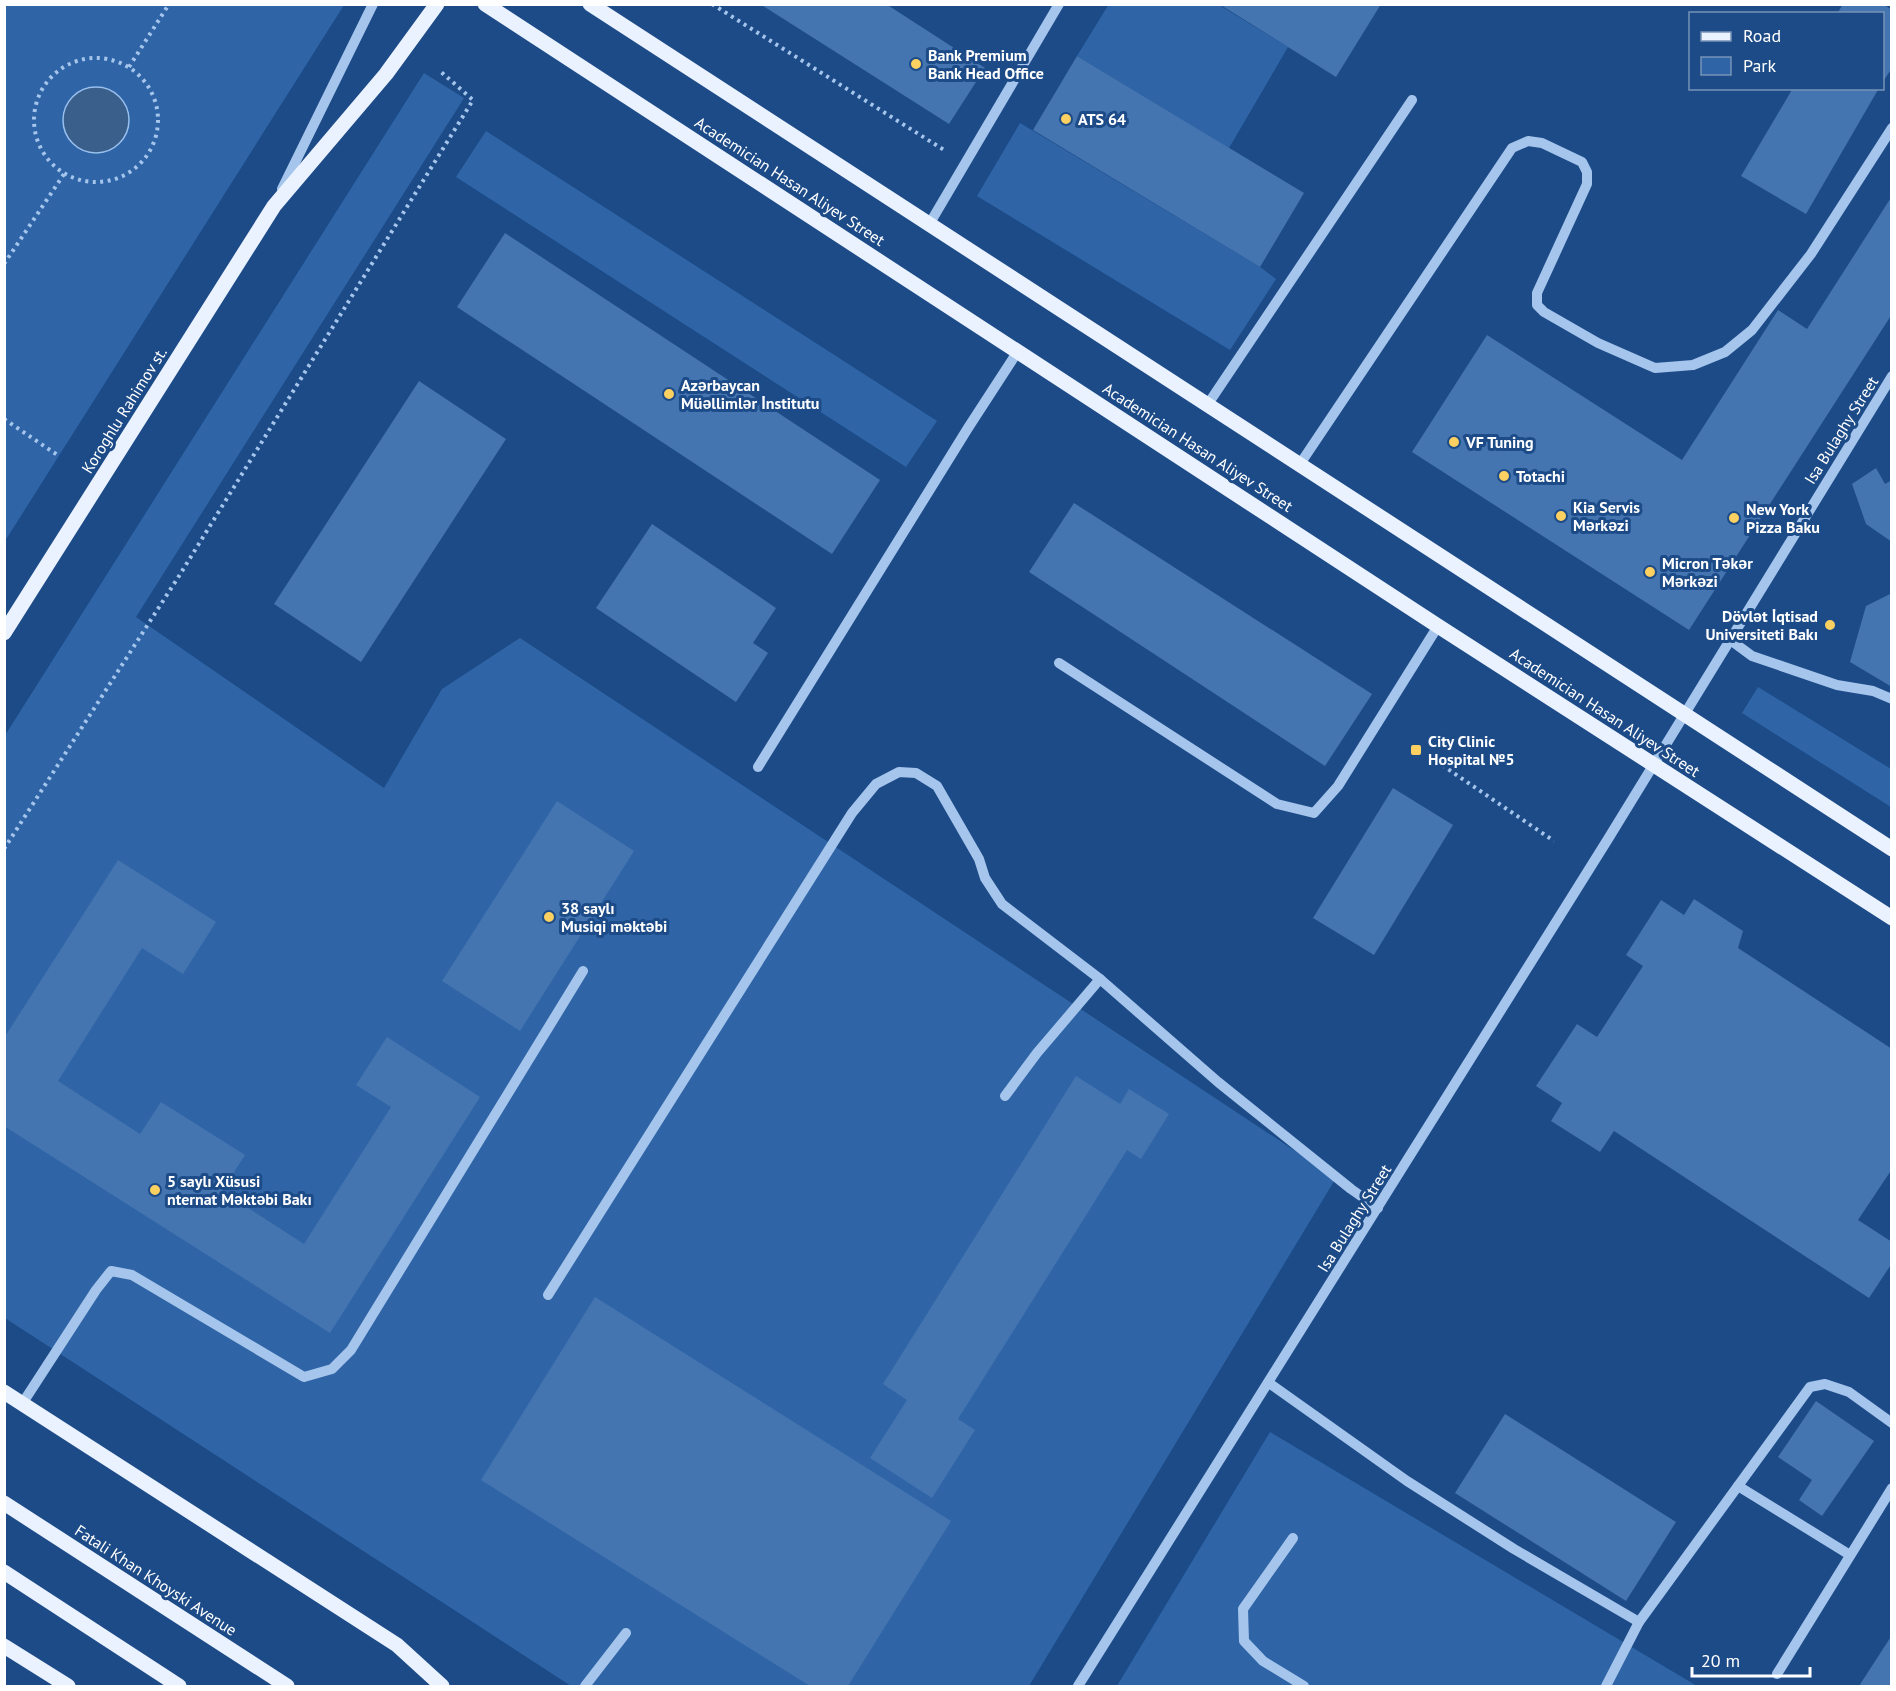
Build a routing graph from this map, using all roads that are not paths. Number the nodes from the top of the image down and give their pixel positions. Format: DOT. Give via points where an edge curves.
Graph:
graph roads {
  1 [pos="374,4"];
  2 [pos="437,4"];
  3 [pos="485,4"];
  4 [pos="590,4"];
  5 [pos="1059,4"];
  6 [pos="1412,100"];
  7 [pos="1892,128"];
  8 [pos="274,206"];
  9 [pos="930,223"];
  10 [pos="1018,351"];
  11 [pos="1892,376"];
  12 [pos="1208,404"];
  13 [pos="1300,464"];
  14 [pos="1438,626"];
  15 [pos="4,633"];
  16 [pos="1729,639"];
  17 [pos="1059,663"];
  18 [pos="1892,699"];
  19 [pos="1683,714"];
  20 [pos="1653,764"];
  21 [pos="758,767"];
  22 [pos="1892,849"];
  23 [pos="1892,918"];
  24 [pos="583,970"];
  25 [pos="1100,979"];
  26 [pos="1005,1095"];
  27 [pos="1378,1208"];
  28 [pos="548,1295"];
  29 [pos="1269,1383"];
  30 [pos="4,1392"];
  31 [pos="22,1404"];
  32 [pos="1892,1423"];
  33 [pos="1738,1486"];
  34 [pos="1892,1488"];
  35 [pos="4,1503"];
  36 [pos="1293,1538"];
  37 [pos="1850,1555"];
  38 [pos="4,1572"];
  39 [pos="1640,1622"];
  40 [pos="626,1634"];
  41 [pos="4,1646"];
  42 [pos="1777,1674"];
  43 [pos="68,1686"];
  44 [pos="179,1686"];
  45 [pos="287,1686"];
  46 [pos="442,1686"];
  47 [pos="585,1686"];
  48 [pos="1078,1686"];
  49 [pos="1304,1686"];
  50 [pos="1606,1686"];
  1 -- 8 [label="street"];
  2 -- 8 [label="main road, Koroghlu Rahimov st." via="386,74"];
  3 -- 10 [label="main road, Academician Hasan Aliyev Street"];
  4 -- 9 [label="main road"];
  5 -- 9 [label="street"];
  6 -- 12 [label="street"];
  7 -- 13 [label="street" via="1811,254 1752,330 1725,352 1693,365 1656,368 1598,343 1537,305 1537,293 1587,184 1587,172 1582,162 1542,143 1528,141 1512,148"];
  8 -- 15 [label="main road, Koroghlu Rahimov st."];
  9 -- 12 [label="main road"];
  10 -- 14 [label="main road, Academician Hasan Aliyev Street"];
  10 -- 21 [label="street"];
  11 -- 16 [label="street, Isa Bulaghy Street"];
  12 -- 13 [label="main road"];
  13 -- 19 [label="main road"];
  14 -- 17 [label="street" via="1338,786 1314,813 1277,804"];
  14 -- 20 [label="main road, Academician Hasan Aliyev Street"];
  16 -- 18 [label="street" via="1752,656"];
  16 -- 19 [label="street, Isa Bulaghy Street"];
  19 -- 20 [label="street, Isa Bulaghy Street"];
  19 -- 22 [label="main road"];
  20 -- 23 [label="main road, Academician Hasan Aliyev Street"];
  20 -- 27 [label="street, Isa Bulaghy Street"];
  24 -- 31 [label="street" via="351,1350 332,1369 304,1377 132,1275 111,1271"];
  25 -- 26 [label="street"];
  25 -- 27 [label="street" via="1218,1082"];
  25 -- 28 [label="street" via="1002,904 937,786 916,773 898,772 876,784 852,813"];
  27 -- 29 [label="street, Isa Bulaghy Street"];
  29 -- 39 [label="street" via="1416,1487"];
  29 -- 48 [label="street, Isa Bulaghy Street"];
  30 -- 31 [label="main road"];
  31 -- 46 [label="main road" via="397,1645"];
  32 -- 33 [label="street" via="1849,1392 1825,1384 1810,1387"];
  33 -- 37 [label="street"];
  33 -- 39 [label="street"];
  34 -- 37 [label="street"];
  35 -- 45 [label="main road, Fatali Khan Khoyski Avenue"];
  36 -- 49 [label="street" via="1243,1609 1244,1641 1263,1661"];
  37 -- 42 [label="street"];
  38 -- 44 [label="main road"];
  39 -- 50 [label="street"];
  40 -- 47 [label="street"];
  41 -- 43 [label="main road"];
}
